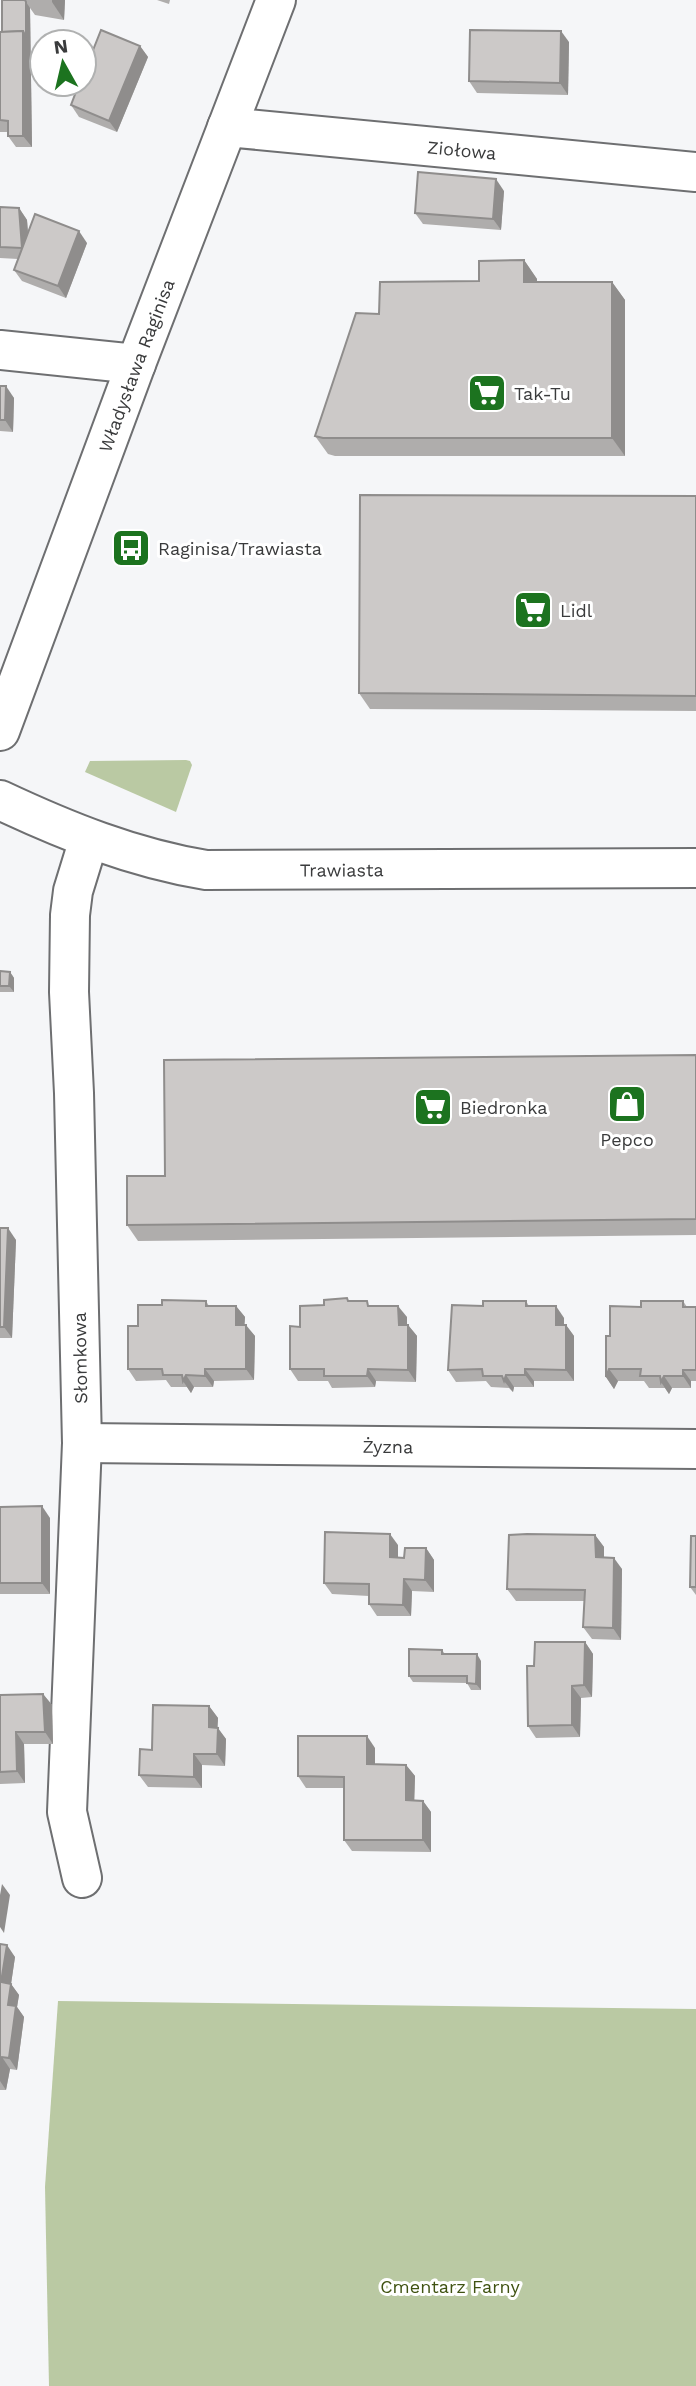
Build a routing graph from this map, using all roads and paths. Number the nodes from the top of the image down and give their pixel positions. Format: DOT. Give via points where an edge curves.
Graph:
graph roads {
  1 [pos="276,0"];
  2 [pos="227,127"];
  3 [pos="696,172"];
  4 [pos="0,350"];
  5 [pos="136,364"];
  6 [pos="0,731"];
  7 [pos="0,800"];
  8 [pos="89,839"];
  9 [pos="696,868"];
  10 [pos="82,1443"];
  11 [pos="696,1448"];
  12 [pos="82,1878"];
  1 -- 2 [label="street, Władysława Raginisa"];
  2 -- 3 [label="street, Ziołowa"];
  2 -- 5 [label="street, Władysława Raginisa"];
  4 -- 5 [label="street"];
  5 -- 6 [label="street, Władysława Raginisa"];
  7 -- 8 [label="street, Trawiasta"];
  8 -- 9 [label="street, Trawiasta" via="164,863 228,872"];
  8 -- 10 [label="street, Słomkowa" via="73,891 69,992"];
  10 -- 11 [label="street, Żyzna"];
  10 -- 12 [label="street, Słomkowa" via="67,1811"];
}
